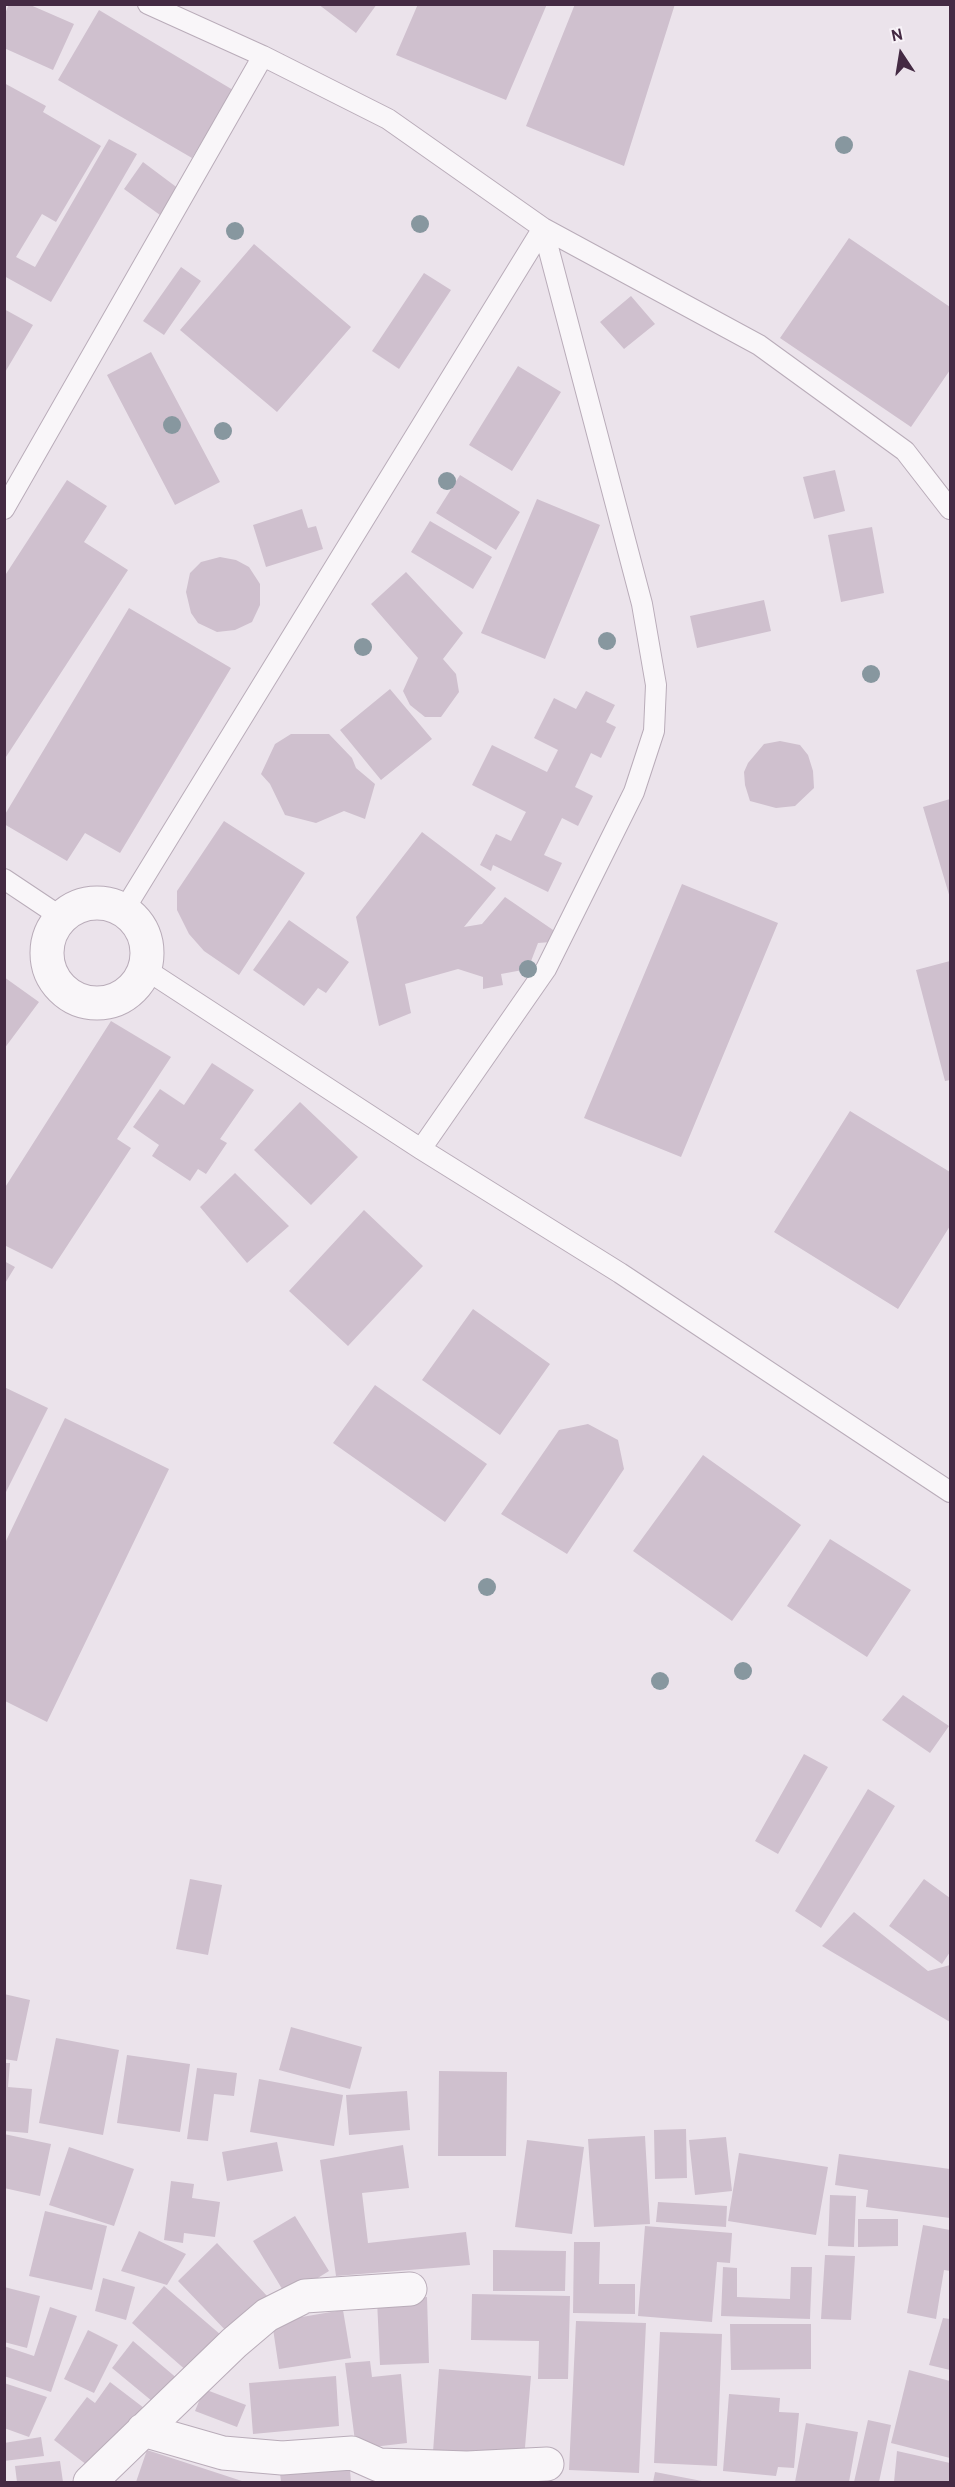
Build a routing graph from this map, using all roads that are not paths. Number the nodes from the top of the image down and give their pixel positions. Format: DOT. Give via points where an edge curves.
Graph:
graph roads {
  1 [pos="148,4"];
  2 [pos="263,56"];
  3 [pos="543,228"];
  4 [pos="4,509"];
  5 [pos="951,509"];
  6 [pos="4,879"];
  7 [pos="124,910"];
  8 [pos="61,917"];
  9 [pos="145,969"];
  10 [pos="421,1149"];
  11 [pos="951,1492"];
  12 [pos="411,2289"];
  13 [pos="143,2430"];
  14 [pos="548,2464"];
  15 [pos="90,2482"];
  1 -- 2 [label="lane"];
  2 -- 3 [label="lane" via="388,119"];
  2 -- 4 [label="lane"];
  3 -- 5 [label="lane" via="759,345 905,451"];
  3 -- 7 [label="lane"];
  3 -- 10 [label="lane" via="642,604 656,685 654,731 634,792 546,969"];
  6 -- 8 [label="lane"];
  7 -- 8 [label="street" via="91,903"];
  7 -- 9 [label="street" via="137,921 145,936"];
  8 -- 9 [label="street" via="46,950 48,968 70,996 87,1003 123,997"];
  9 -- 10 [label="lane"];
  10 -- 11 [label="lane" via="620,1273"];
  12 -- 13 [label="street" via="305,2296 267,2315"];
  13 -- 14 [label="street" via="223,2453 282,2458 352,2453 379,2465 467,2468"];
  13 -- 15 [label="street"];
}
